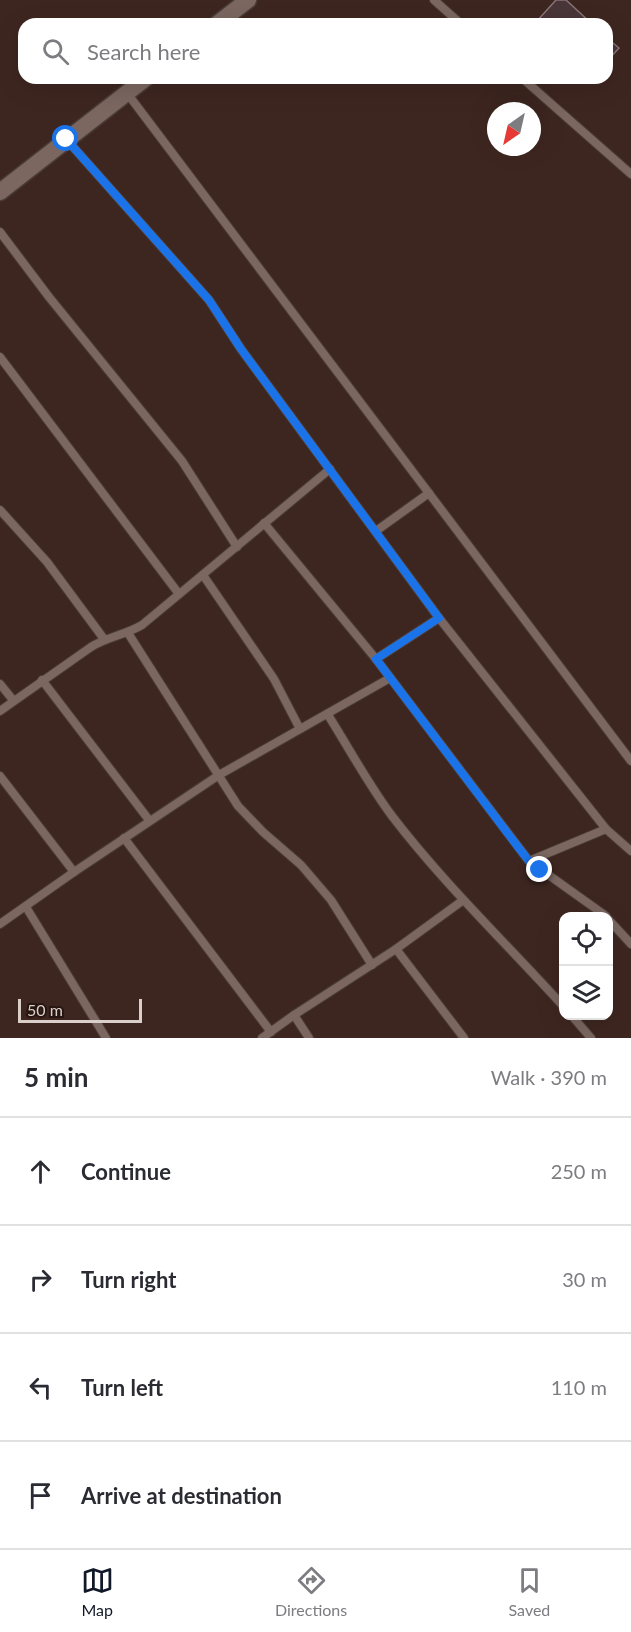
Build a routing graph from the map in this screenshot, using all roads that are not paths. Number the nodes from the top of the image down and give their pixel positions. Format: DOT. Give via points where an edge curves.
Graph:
graph roads {
  1 [pos="248,0"];
  2 [pos="434,0"];
  3 [pos="225,18"];
  4 [pos="454,18"];
  5 [pos="138,84"];
  6 [pos="529,84"];
  7 [pos="127,93"];
  8 [pos="66,139"];
  9 [pos="631,174"];
  10 [pos="0,192"];
  11 [pos="0,232"];
  12 [pos="0,357"];
  13 [pos="330,469"];
  14 [pos="429,494"];
  15 [pos="0,510"];
  16 [pos="264,523"];
  17 [pos="376,531"];
  18 [pos="237,547"];
  19 [pos="203,575"];
  20 [pos="178,594"];
  21 [pos="439,618"];
  22 [pos="128,633"];
  23 [pos="104,639"];
  24 [pos="376,659"];
  25 [pos="390,678"];
  26 [pos="42,680"];
  27 [pos="0,684"];
  28 [pos="14,700"];
  29 [pos="0,711"];
  30 [pos="328,715"];
  31 [pos="300,729"];
  32 [pos="631,761"];
  33 [pos="0,776"];
  34 [pos="219,776"];
  35 [pos="149,820"];
  36 [pos="606,829"];
  37 [pos="124,838"];
  38 [pos="631,851"];
  39 [pos="529,861"];
  40 [pos="74,872"];
  41 [pos="462,901"];
  42 [pos="26,907"];
  43 [pos="599,912"];
  44 [pos="1,919"];
  45 [pos="613,924"];
  46 [pos="631,944"];
  47 [pos="396,949"];
  48 [pos="372,965"];
  49 [pos="559,1002"];
  50 [pos="294,1015"];
  51 [pos="575,1020"];
  52 [pos="271,1032"];
  53 [pos="106,1038"];
  54 [pos="262,1038"];
  55 [pos="309,1038"];
  56 [pos="464,1038"];
  57 [pos="591,1038"];
  1 -- 3 [label="street"];
  2 -- 4 [label="lane"];
  5 -- 7 [label="street"];
  6 -- 9 [label="lane"];
  7 -- 8 [label="street"];
  7 -- 14 [label="lane"];
  8 -- 10 [label="street"];
  8 -- 13 [label="lane" via="209,300"];
  11 -- 18 [label="lane" via="182,461"];
  12 -- 20 [label="lane"];
  13 -- 16 [label="lane"];
  13 -- 17 [label="lane"];
  14 -- 17 [label="lane"];
  14 -- 32 [label="lane"];
  15 -- 23 [label="lane" via="47,562"];
  16 -- 18 [label="lane"];
  16 -- 24 [label="lane"];
  17 -- 21 [label="lane"];
  18 -- 19 [label="lane"];
  19 -- 20 [label="lane"];
  19 -- 31 [label="lane" via="274,679"];
  20 -- 22 [label="lane"];
  21 -- 24 [label="lane"];
  21 -- 36 [label="lane"];
  22 -- 23 [label="lane"];
  22 -- 34 [label="lane"];
  23 -- 26 [label="lane"];
  24 -- 25 [label="lane"];
  25 -- 30 [label="lane"];
  25 -- 39 [label="lane"];
  26 -- 28 [label="lane"];
  26 -- 35 [label="lane"];
  27 -- 28 [label="lane"];
  28 -- 29 [label="lane"];
  30 -- 31 [label="lane"];
  30 -- 41 [label="lane" via="386,808"];
  31 -- 34 [label="lane"];
  33 -- 40 [label="lane"];
  34 -- 35 [label="lane"];
  34 -- 48 [label="lane" via="238,806 302,865 331,900"];
  35 -- 37 [label="lane"];
  36 -- 38 [label="lane"];
  36 -- 39 [label="lane"];
  37 -- 40 [label="lane"];
  37 -- 52 [label="lane"];
  39 -- 43 [label="lane"];
  40 -- 42 [label="lane"];
  41 -- 47 [label="lane"];
  41 -- 49 [label="lane"];
  42 -- 44 [label="lane"];
  42 -- 53 [label="lane"];
  45 -- 46 [label="lane"];
  47 -- 48 [label="lane"];
  47 -- 56 [label="lane"];
  48 -- 50 [label="lane"];
  50 -- 52 [label="lane"];
  50 -- 55 [label="lane"];
  51 -- 57 [label="lane"];
  52 -- 54 [label="lane"];
}
